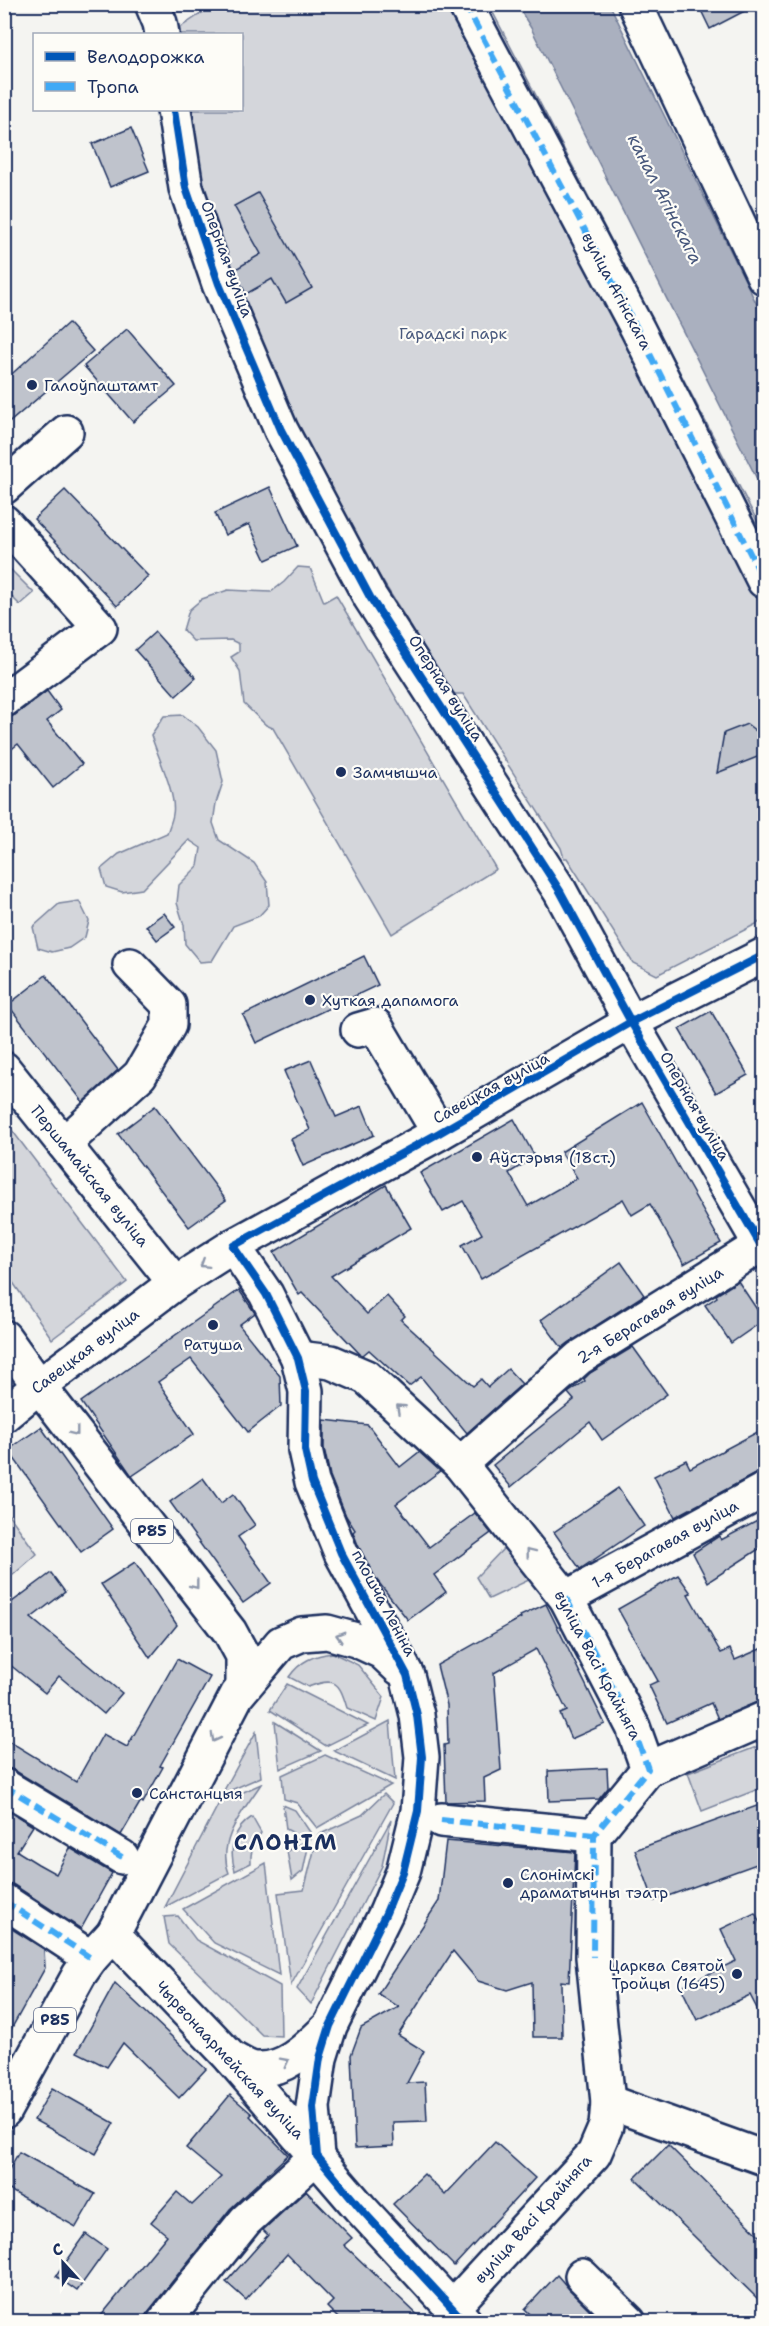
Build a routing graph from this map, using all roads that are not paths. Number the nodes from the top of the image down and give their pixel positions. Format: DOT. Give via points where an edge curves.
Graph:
graph roads {
  1 [pos="152,4"];
  2 [pos="465,4"];
  3 [pos="635,4"];
  4 [pos="162,33"];
  5 [pos="174,111"];
  6 [pos="765,278"];
  7 [pos="66,432"];
  8 [pos="4,488"];
  9 [pos="4,522"];
  10 [pos="765,581"];
  11 [pos="4,700"];
  12 [pos="765,956"];
  13 [pos="130,964"];
  14 [pos="631,1022"];
  15 [pos="358,1030"];
  16 [pos="4,1069"];
  17 [pos="439,1133"];
  18 [pos="64,1144"];
  19 [pos="233,1246"];
  20 [pos="763,1246"];
  21 [pos="175,1283"];
  22 [pos="4,1337"];
  23 [pos="298,1358"];
  24 [pos="39,1386"];
  25 [pos="4,1415"];
  26 [pos="460,1464"];
  27 [pos="765,1490"];
  28 [pos="566,1598"];
  29 [pos="407,1675"];
  30 [pos="243,1687"];
  31 [pos="765,1719"];
  32 [pos="648,1769"];
  33 [pos="4,1786"];
  34 [pos="441,1820"];
  35 [pos="594,1835"];
  36 [pos="122,1857"];
  37 [pos="4,1901"];
  38 [pos="113,1934"];
  39 [pos="91,1958"];
  40 [pos="330,2026"];
  41 [pos="231,2058"];
  42 [pos="608,2102"];
  43 [pos="4,2111"];
  44 [pos="317,2156"];
  45 [pos="765,2158"];
  46 [pos="582,2276"];
  47 [pos="458,2315"];
  48 [pos="164,2322"];
  49 [pos="629,2322"];
  1 -- 4 [label="street"];
  2 -- 10 [label="street, вуліца Агінскага" via="637,328"];
  3 -- 6 [label="street"];
  5 -- 14 [label="street, Оперная вуліца" via="186,188 219,284 281,430 370,597 560,891"];
  7 -- 8 [label="street"];
  9 -- 11 [label="street" via="100,628"];
  12 -- 14 [label="street, Савецкая вуліца"];
  13 -- 18 [label="street" via="169,1005 169,1025 140,1075"];
  14 -- 17 [label="street, Савецкая вуліца"];
  14 -- 20 [label="street, Оперная вуліца"];
  15 -- 17 [label="street" via="375,1025"];
  16 -- 18 [label="street, Першамайская вуліца"];
  17 -- 19 [label="street, Савецкая вуліца"];
  18 -- 21 [label="street, Першамайская вуліца"];
  19 -- 21 [label="street, Савецкая вуліца, one-way"];
  19 -- 23 [label="street, плошча Леніна" via="266,1294"];
  20 -- 26 [label="street, 2-я Берагавая вуліца" via="579,1358"];
  21 -- 24 [label="street, Савецкая вуліца"];
  22 -- 24 [label="street, Р85"];
  26 -- 23 [label="street, вуліца Васі Крайняга, one-way" via="366,1377 331,1362"];
  23 -- 29 [label="street, плошча Леніна" via="306,1391 305,1450 312,1482 341,1553"];
  24 -- 25 [label="street, Савецкая вуліца"];
  24 -- 30 [label="street, Р85, one-way" via="230,1632 243,1656"];
  28 -- 26 [label="street, вуліца Васі Крайняга, one-way"];
  27 -- 28 [label="street, 1-я Берагавая вуліца"];
  28 -- 32 [label="street, вуліца Васі Крайняга" via="633,1727"];
  29 -- 30 [label="street, плошча Леніна / Р85, one-way" via="382,1652 327,1632 302,1634 281,1643"];
  29 -- 40 [label="street, плошча Леніна" via="422,1757 418,1811 386,1913"];
  30 -- 38 [label="street, плошча Леніна / Р85, one-way"];
  31 -- 32 [label="street"];
  32 -- 35 [label="street"];
  33 -- 36 [label="street"];
  34 -- 35 [label="street"];
  35 -- 42 [label="street, вуліца Васі Крайняга" via="593,1957"];
  37 -- 39 [label="street"];
  38 -- 39 [label="street, Р85"];
  38 -- 41 [label="street, Чырвонаармейская вуліца"];
  39 -- 43 [label="street, Р85"];
  41 -- 40 [label="street, плошча Леніна, one-way" via="255,2069 273,2068 300,2055"];
  40 -- 44 [label="street, плошча Леніна" via="320,2058 313,2107"];
  41 -- 44 [label="street, Чырвонаармейская вуліца"];
  42 -- 45 [label="street"];
  42 -- 47 [label="street, вуліца Васі Крайняга" via="606,2126 594,2154"];
  44 -- 47 [label="street, Чырвонаармейская вуліца"];
  44 -- 48 [label="street" via="245,2221"];
  46 -- 49 [label="street"];
}
